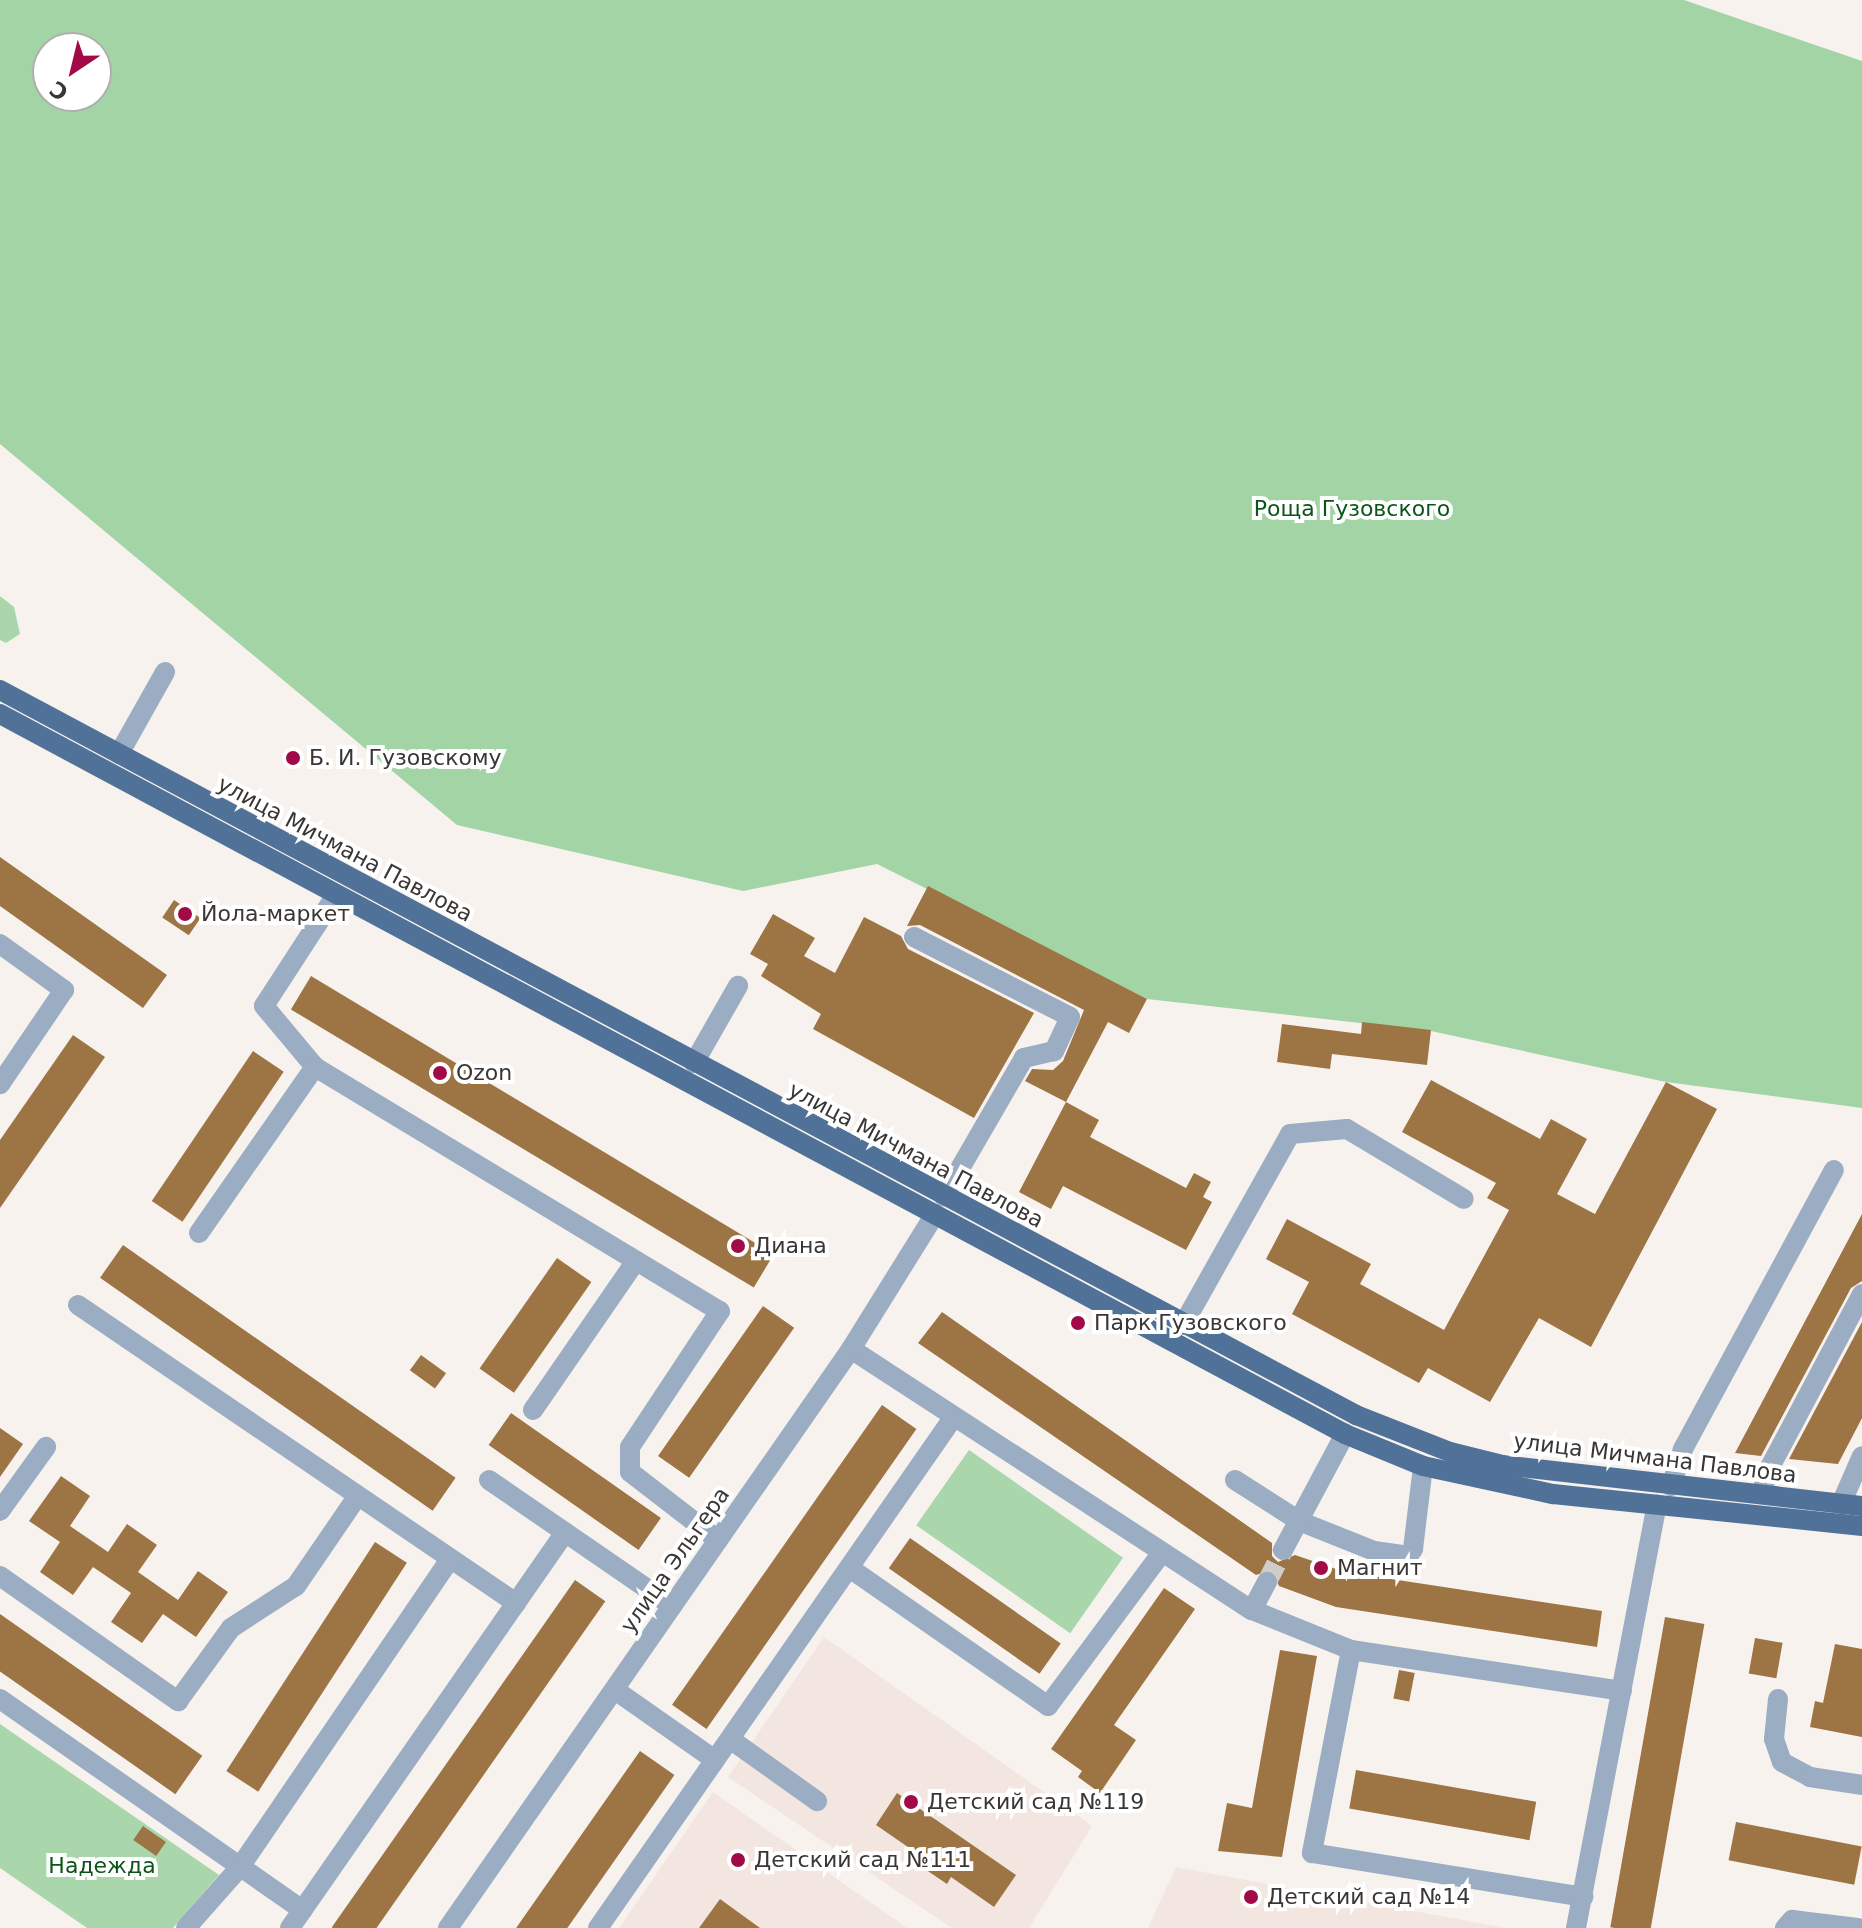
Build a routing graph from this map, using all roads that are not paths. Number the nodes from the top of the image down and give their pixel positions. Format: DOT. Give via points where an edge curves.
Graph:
graph roads {
  1 [pos="165,672"];
  2 [pos="0,690"];
  3 [pos="0,714"];
  4 [pos="114,763"];
  5 [pos="341,886"];
  6 [pos="914,937"];
  7 [pos="0,944"];
  8 [pos="738,986"];
  9 [pos="315,1067"];
  10 [pos="689,1072"];
  11 [pos="0,1084"];
  12 [pos="1834,1170"];
  13 [pos="1464,1199"];
  14 [pos="940,1205"];
  15 [pos="199,1233"];
  16 [pos="635,1262"];
  17 [pos="1862,1294"];
  18 [pos="78,1305"];
  19 [pos="1178,1334"];
  20 [pos="851,1349"];
  21 [pos="533,1410"];
  22 [pos="1356,1415"];
  23 [pos="953,1418"];
  24 [pos="1345,1434"];
  25 [pos="46,1447"];
  26 [pos="1862,1456"];
  27 [pos="1423,1466"];
  28 [pos="489,1480"];
  29 [pos="1235,1480"];
  30 [pos="1663,1492"];
  31 [pos="1761,1494"];
  32 [pos="357,1497"];
  33 [pos="1841,1504"];
  34 [pos="1862,1506"];
  35 [pos="0,1511"];
  36 [pos="1753,1515"];
  37 [pos="1299,1521"];
  38 [pos="1862,1526"];
  39 [pos="565,1532"];
  40 [pos="718,1540"];
  41 [pos="1283,1550"];
  42 [pos="1161,1554"];
  43 [pos="450,1559"];
  44 [pos="851,1569"];
  45 [pos="0,1576"];
  46 [pos="1267,1582"];
  47 [pos="516,1603"];
  48 [pos="672,1606"];
  49 [pos="1252,1610"];
  50 [pos="1351,1650"];
  51 [pos="615,1690"];
  52 [pos="1622,1691"];
  53 [pos="0,1699"];
  54 [pos="1778,1699"];
  55 [pos="730,1739"];
  56 [pos="715,1760"];
  57 [pos="1862,1785"];
  58 [pos="817,1801"];
  59 [pos="240,1867"];
  60 [pos="1583,1897"];
  61 [pos="303,1910"];
  62 [pos="186,1928"];
  63 [pos="290,1928"];
  64 [pos="448,1928"];
  65 [pos="598,1928"];
  66 [pos="1576,1928"];
  67 [pos="1785,1928"];
  68 [pos="1858,1928"];
  1 -- 4 [label="street"];
  2 -- 4 [label="main road, улица Мичмана Павлова"];
  3 -- 4 [label="main road, улица Мичмана Павлова"];
  4 -- 5 [label="main road, улица Мичмана Павлова"];
  5 -- 9 [label="street" via="264,1006"];
  5 -- 10 [label="main road, улица Мичмана Павлова"];
  6 -- 14 [label="street, улица Эльгера" via="1070,1017 1054,1051 1024,1058"];
  7 -- 11 [label="street" via="64,990"];
  8 -- 10 [label="street"];
  9 -- 15 [label="street"];
  9 -- 16 [label="street"];
  10 -- 14 [label="main road, улица Мичмана Павлова"];
  12 -- 30 [label="street"];
  13 -- 19 [label="street" via="1347,1129 1290,1134"];
  14 -- 19 [label="main road, улица Мичмана Павлова"];
  14 -- 20 [label="street, улица Эльгера"];
  16 -- 21 [label="street"];
  16 -- 40 [label="street" via="720,1311 630,1447 630,1472"];
  17 -- 31 [label="street" via="1770,1467"];
  18 -- 32 [label="street"];
  19 -- 22 [label="main road, улица Мичмана Павлова"];
  19 -- 24 [label="main road, улица Мичмана Павлова"];
  20 -- 23 [label="street"];
  20 -- 40 [label="street, улица Эльгера"];
  22 -- 24 [label="main road"];
  22 -- 30 [label="main road, улица Мичмана Павлова" via="1450,1452"];
  23 -- 42 [label="street"];
  23 -- 44 [label="street"];
  24 -- 27 [label="main road, улица Мичмана Павлова"];
  24 -- 37 [label="street"];
  25 -- 35 [label="street"];
  26 -- 33 [label="street"];
  27 -- 30 [label="main road, улица Мичмана Павлова" via="1553,1494"];
  27 -- 37 [label="street" via="1408,1556 1374,1551"];
  28 -- 39 [label="street"];
  29 -- 37 [label="street"];
  30 -- 31 [label="main road, улица Мичмана Павлова"];
  30 -- 36 [label="main road, улица Мичмана Павлова"];
  30 -- 52 [label="street"];
  31 -- 33 [label="main road, улица Мичмана Павлова"];
  31 -- 36 [label="main road"];
  32 -- 43 [label="street"];
  32 -- 45 [label="street" via="296,1586 231,1628 178,1701"];
  33 -- 34 [label="main road, улица Мичмана Павлова"];
  36 -- 38 [label="main road, улица Мичмана Павлова"];
  37 -- 41 [label="street"];
  39 -- 47 [label="street"];
  39 -- 48 [label="street"];
  40 -- 48 [label="street, улица Эльгера"];
  42 -- 44 [label="street" via="1048,1706"];
  42 -- 49 [label="street"];
  43 -- 47 [label="street"];
  43 -- 59 [label="street"];
  44 -- 55 [label="street"];
  46 -- 49 [label="street"];
  47 -- 61 [label="street"];
  48 -- 51 [label="street, улица Эльгера"];
  49 -- 50 [label="street"];
  50 -- 52 [label="street"];
  50 -- 60 [label="street" via="1312,1853"];
  51 -- 56 [label="street"];
  51 -- 64 [label="street, улица Эльгера"];
  52 -- 60 [label="street"];
  53 -- 59 [label="street"];
  54 -- 57 [label="street" via="1774,1739 1782,1762 1810,1777"];
  55 -- 56 [label="street"];
  55 -- 58 [label="street"];
  56 -- 65 [label="street"];
  59 -- 61 [label="street"];
  59 -- 62 [label="street"];
  60 -- 66 [label="street"];
  61 -- 63 [label="street"];
  67 -- 68 [label="street" via="1792,1920"];
}
